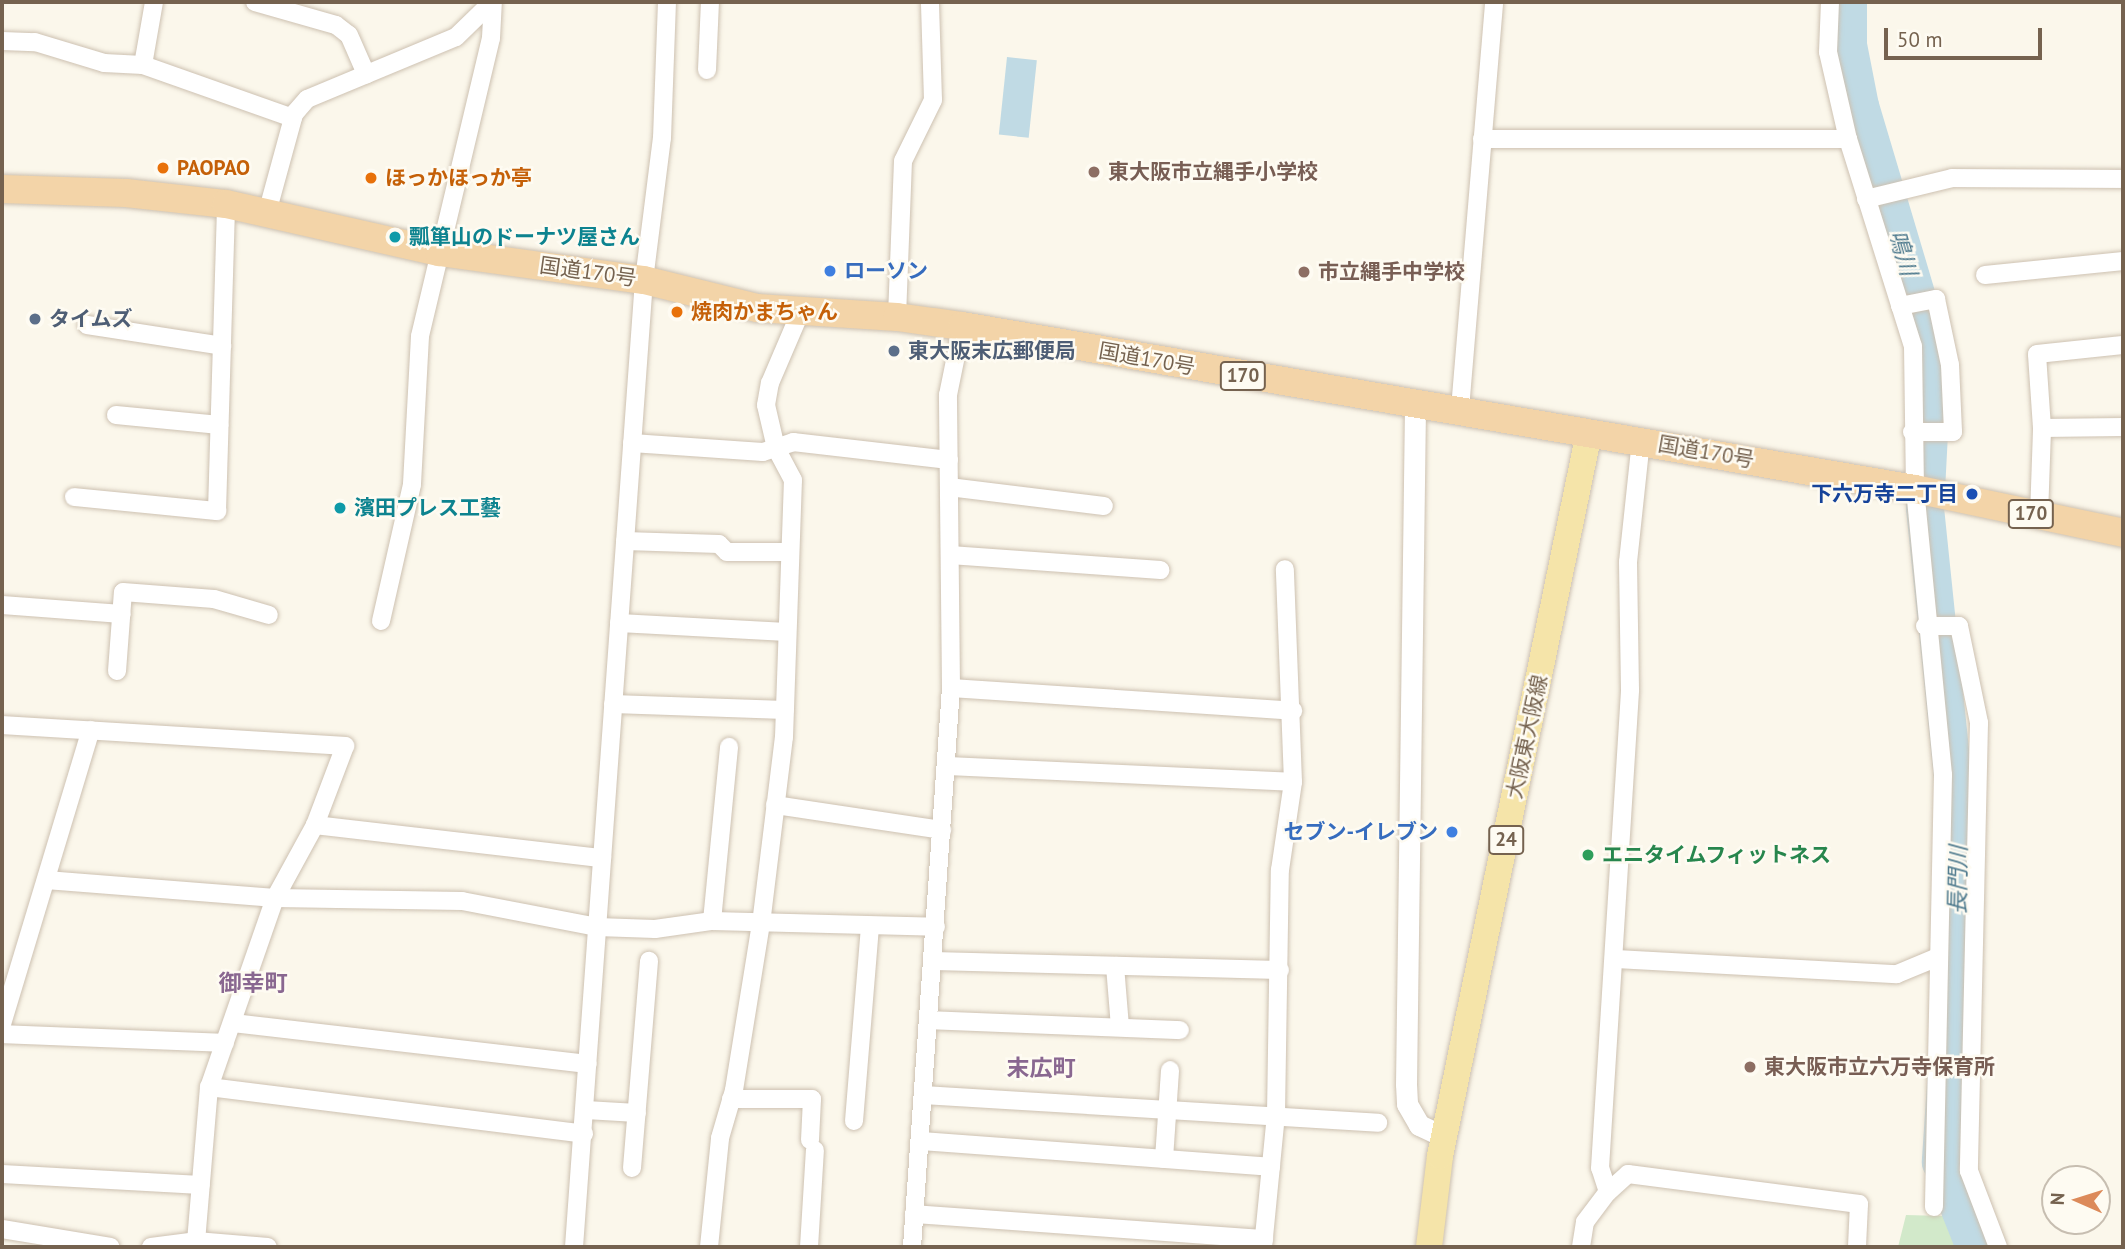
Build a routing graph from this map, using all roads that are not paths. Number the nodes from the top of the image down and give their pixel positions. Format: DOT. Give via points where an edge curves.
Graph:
graph roads {
  1 [pos="154,2"];
  2 [pos="255,2"];
  3 [pos="492,2"];
  4 [pos="667,2"];
  5 [pos="710,2"];
  6 [pos="930,2"];
  7 [pos="1494,2"];
  8 [pos="1830,2"];
  9 [pos="2,41"];
  10 [pos="143,65"];
  11 [pos="707,70"];
  12 [pos="366,75"];
  13 [pos="293,118"];
  14 [pos="1482,139"];
  15 [pos="1848,139"];
  16 [pos="2123,179"];
  17 [pos="2,189"];
  18 [pos="1866,199"];
  19 [pos="226,204"];
  20 [pos="267,213"];
  21 [pos="439,252"];
  22 [pos="2123,261"];
  23 [pos="1985,275"];
  24 [pos="644,280"];
  25 [pos="1900,306"];
  26 [pos="800,313"];
  27 [pos="897,317"];
  28 [pos="87,325"];
  29 [pos="962,326"];
  30 [pos="2123,345"];
  31 [pos="222,346"];
  32 [pos="1415,407"];
  33 [pos="1460,409"];
  34 [pos="116,415"];
  35 [pos="220,425"];
  36 [pos="2123,427"];
  37 [pos="2042,428"];
  38 [pos="1912,432"];
  39 [pos="1589,433"];
  40 [pos="1641,441"];
  41 [pos="632,443"];
  42 [pos="776,448"];
  43 [pos="949,460"];
  44 [pos="949,487"];
  45 [pos="1925,492"];
  46 [pos="74,496"];
  47 [pos="1104,506"];
  48 [pos="2039,516"];
  49 [pos="2123,533"];
  50 [pos="625,541"];
  51 [pos="789,552"];
  52 [pos="950,555"];
  53 [pos="1285,569"];
  54 [pos="1160,570"];
  55 [pos="2,605"];
  56 [pos="122,614"];
  57 [pos="269,615"];
  58 [pos="381,621"];
  59 [pos="619,623"];
  60 [pos="1926,626"];
  61 [pos="787,632"];
  62 [pos="117,671"];
  63 [pos="951,688"];
  64 [pos="613,704"];
  65 [pos="785,710"];
  66 [pos="1293,711"];
  67 [pos="2,725"];
  68 [pos="91,730"];
  69 [pos="729,747"];
  70 [pos="946,765"];
  71 [pos="1293,782"];
  72 [pos="775,805"];
  73 [pos="315,825"];
  74 [pos="942,830"];
  75 [pos="602,858"];
  76 [pos="46,880"];
  77 [pos="275,898"];
  78 [pos="712,921"];
  79 [pos="761,924"];
  80 [pos="870,926"];
  81 [pos="597,927"];
  82 [pos="936,927"];
  83 [pos="1938,957"];
  84 [pos="1616,959"];
  85 [pos="649,961"];
  86 [pos="933,961"];
  87 [pos="1115,966"];
  88 [pos="1280,970"];
  89 [pos="929,1020"];
  90 [pos="233,1023"];
  91 [pos="2,1024"];
  92 [pos="1120,1027"];
  93 [pos="1180,1030"];
  94 [pos="2,1034"];
  95 [pos="225,1043"];
  96 [pos="588,1064"];
  97 [pos="1170,1070"];
  98 [pos="209,1087"];
  99 [pos="923,1095"];
  100 [pos="731,1099"];
  101 [pos="1167,1109"];
  102 [pos="586,1110"];
  103 [pos="636,1114"];
  104 [pos="1276,1114"];
  105 [pos="854,1121"];
  106 [pos="1378,1123"];
  107 [pos="584,1134"];
  108 [pos="1445,1137"];
  109 [pos="920,1141"];
  110 [pos="1164,1159"];
  111 [pos="1271,1167"];
  112 [pos="632,1168"];
  113 [pos="2,1174"];
  114 [pos="201,1185"];
  115 [pos="1608,1192"];
  116 [pos="1934,1207"];
  117 [pos="914,1214"];
  118 [pos="2,1229"];
  119 [pos="196,1241"];
  120 [pos="77,1243"];
  121 [pos="1264,1243"];
  122 [pos="110,1247"];
  123 [pos="151,1247"];
  124 [pos="268,1247"];
  125 [pos="574,1247"];
  126 [pos="709,1247"];
  127 [pos="809,1247"];
  128 [pos="912,1247"];
  129 [pos="1429,1247"];
  130 [pos="1581,1247"];
  131 [pos="1857,1247"];
  132 [pos="1998,1247"];
  1 -- 10 [label="street"];
  2 -- 12 [label="street" via="336,25 349,35"];
  3 -- 12 [label="street" via="456,37"];
  3 -- 21 [label="street" via="491,38"];
  4 -- 24 [label="street" via="662,138"];
  5 -- 11 [label="street"];
  6 -- 27 [label="street" via="933,100 903,161"];
  7 -- 14 [label="street"];
  8 -- 15 [label="street" via="1828,52"];
  9 -- 10 [label="street" via="35,41 104,63"];
  10 -- 13 [label="street"];
  12 -- 13 [label="street" via="307,99"];
  13 -- 20 [label="street"];
  14 -- 15 [label="street"];
  14 -- 33 [label="street"];
  15 -- 18 [label="street"];
  16 -- 18 [label="street" via="1952,177"];
  17 -- 19 [label="highway, 国道170号 / 170" via="126,193"];
  18 -- 25 [label="street"];
  19 -- 20 [label="highway, 国道170号 / 170"];
  19 -- 31 [label="street"];
  20 -- 21 [label="highway, 国道170号 / 170"];
  21 -- 24 [label="highway, 国道170号 / 170"];
  21 -- 58 [label="street" via="420,337 412,484"];
  22 -- 23 [label="street"];
  24 -- 26 [label="highway, 国道170号 / 170" via="717,300"];
  24 -- 41 [label="street"];
  25 -- 38 [label="street" via="1913,346"];
  25 -- 38 [label="street" via="1936,299 1950,365 1953,432"];
  26 -- 27 [label="highway, 国道170号 / 170"];
  26 -- 42 [label="street" via="770,383 766,405"];
  27 -- 29 [label="highway, 国道170号 / 170"];
  28 -- 31 [label="street"];
  29 -- 32 [label="highway, 国道170号 / 170"];
  29 -- 43 [label="street" via="948,395"];
  30 -- 37 [label="street" via="2037,354"];
  31 -- 35 [label="street"];
  32 -- 33 [label="highway, 国道170号 / 170"];
  32 -- 108 [label="street" via="1406,1084 1407,1104 1419,1125"];
  33 -- 39 [label="highway, 国道170号 / 170"];
  34 -- 35 [label="street"];
  35 -- 46 [label="street" via="217,511"];
  36 -- 37 [label="street"];
  37 -- 48 [label="street"];
  38 -- 45 [label="street"];
  39 -- 40 [label="highway, 国道170号 / 170"];
  39 -- 108 [label="main road, 大阪東大阪線 / 24"];
  40 -- 45 [label="highway, 国道170号 / 170"];
  40 -- 84 [label="street" via="1628,562 1630,690"];
  41 -- 42 [label="street" via="763,452"];
  41 -- 50 [label="street"];
  42 -- 43 [label="street" via="793,442"];
  42 -- 51 [label="street" via="793,480"];
  43 -- 44 [label="street"];
  44 -- 47 [label="street"];
  44 -- 52 [label="street"];
  45 -- 48 [label="highway, 国道170号 / 170"];
  45 -- 60 [label="street"];
  48 -- 49 [label="highway, 国道170号 / 170"];
  50 -- 51 [label="street" via="719,544 727,552"];
  50 -- 59 [label="street"];
  51 -- 61 [label="street"];
  52 -- 54 [label="street"];
  52 -- 63 [label="street"];
  53 -- 66 [label="street"];
  55 -- 56 [label="street"];
  56 -- 57 [label="street" via="123,592 214,599"];
  56 -- 62 [label="street"];
  59 -- 61 [label="street"];
  59 -- 64 [label="street"];
  60 -- 83 [label="street" via="1943,775"];
  60 -- 132 [label="street" via="1959,626 1979,723 1969,1171"];
  61 -- 65 [label="street"];
  63 -- 66 [label="street"];
  63 -- 70 [label="street"];
  64 -- 65 [label="street"];
  64 -- 75 [label="street"];
  65 -- 72 [label="street"];
  66 -- 71 [label="street"];
  67 -- 68 [label="street"];
  68 -- 73 [label="street" via="345,746"];
  68 -- 76 [label="street"];
  69 -- 78 [label="street"];
  70 -- 71 [label="street"];
  70 -- 74 [label="street"];
  71 -- 88 [label="street" via="1280,870 1276,939"];
  72 -- 74 [label="street"];
  72 -- 79 [label="street"];
  73 -- 75 [label="street"];
  73 -- 77 [label="street"];
  74 -- 82 [label="street"];
  75 -- 81 [label="street"];
  76 -- 77 [label="street"];
  76 -- 91 [label="street"];
  77 -- 81 [label="street" via="462,901"];
  77 -- 90 [label="street"];
  78 -- 79 [label="street"];
  78 -- 81 [label="street" via="654,929"];
  79 -- 80 [label="street"];
  79 -- 100 [label="street"];
  80 -- 82 [label="street"];
  80 -- 105 [label="street"];
  81 -- 96 [label="street"];
  82 -- 86 [label="street"];
  83 -- 84 [label="street" via="1897,974"];
  83 -- 116 [label="street"];
  84 -- 115 [label="street" via="1600,1168"];
  85 -- 103 [label="street"];
  86 -- 87 [label="street"];
  86 -- 89 [label="street"];
  87 -- 88 [label="street"];
  87 -- 92 [label="street"];
  88 -- 104 [label="street"];
  89 -- 92 [label="street"];
  89 -- 99 [label="street"];
  90 -- 95 [label="street"];
  90 -- 96 [label="street"];
  92 -- 93 [label="street"];
  94 -- 95 [label="street"];
  95 -- 98 [label="street"];
  96 -- 102 [label="street"];
  97 -- 101 [label="street"];
  98 -- 107 [label="street"];
  98 -- 114 [label="street"];
  99 -- 101 [label="street"];
  99 -- 109 [label="street"];
  100 -- 126 [label="street" via="720,1138"];
  100 -- 127 [label="street" via="812,1099"];
  101 -- 104 [label="street"];
  101 -- 110 [label="street"];
  102 -- 103 [label="street"];
  102 -- 107 [label="street"];
  103 -- 112 [label="street"];
  104 -- 106 [label="street"];
  104 -- 111 [label="street"];
  107 -- 125 [label="street"];
  108 -- 129 [label="main road, 大阪東大阪線 / 24"];
  109 -- 110 [label="street"];
  109 -- 117 [label="street"];
  110 -- 111 [label="street"];
  111 -- 121 [label="street"];
  113 -- 114 [label="street"];
  114 -- 119 [label="street"];
  115 -- 130 [label="street" via="1585,1222"];
  115 -- 131 [label="street" via="1628,1174 1859,1204"];
  117 -- 121 [label="street"];
  117 -- 128 [label="street"];
  118 -- 120 [label="street"];
  119 -- 123 [label="street"];
  119 -- 124 [label="street"];
  120 -- 122 [label="street"];
}
